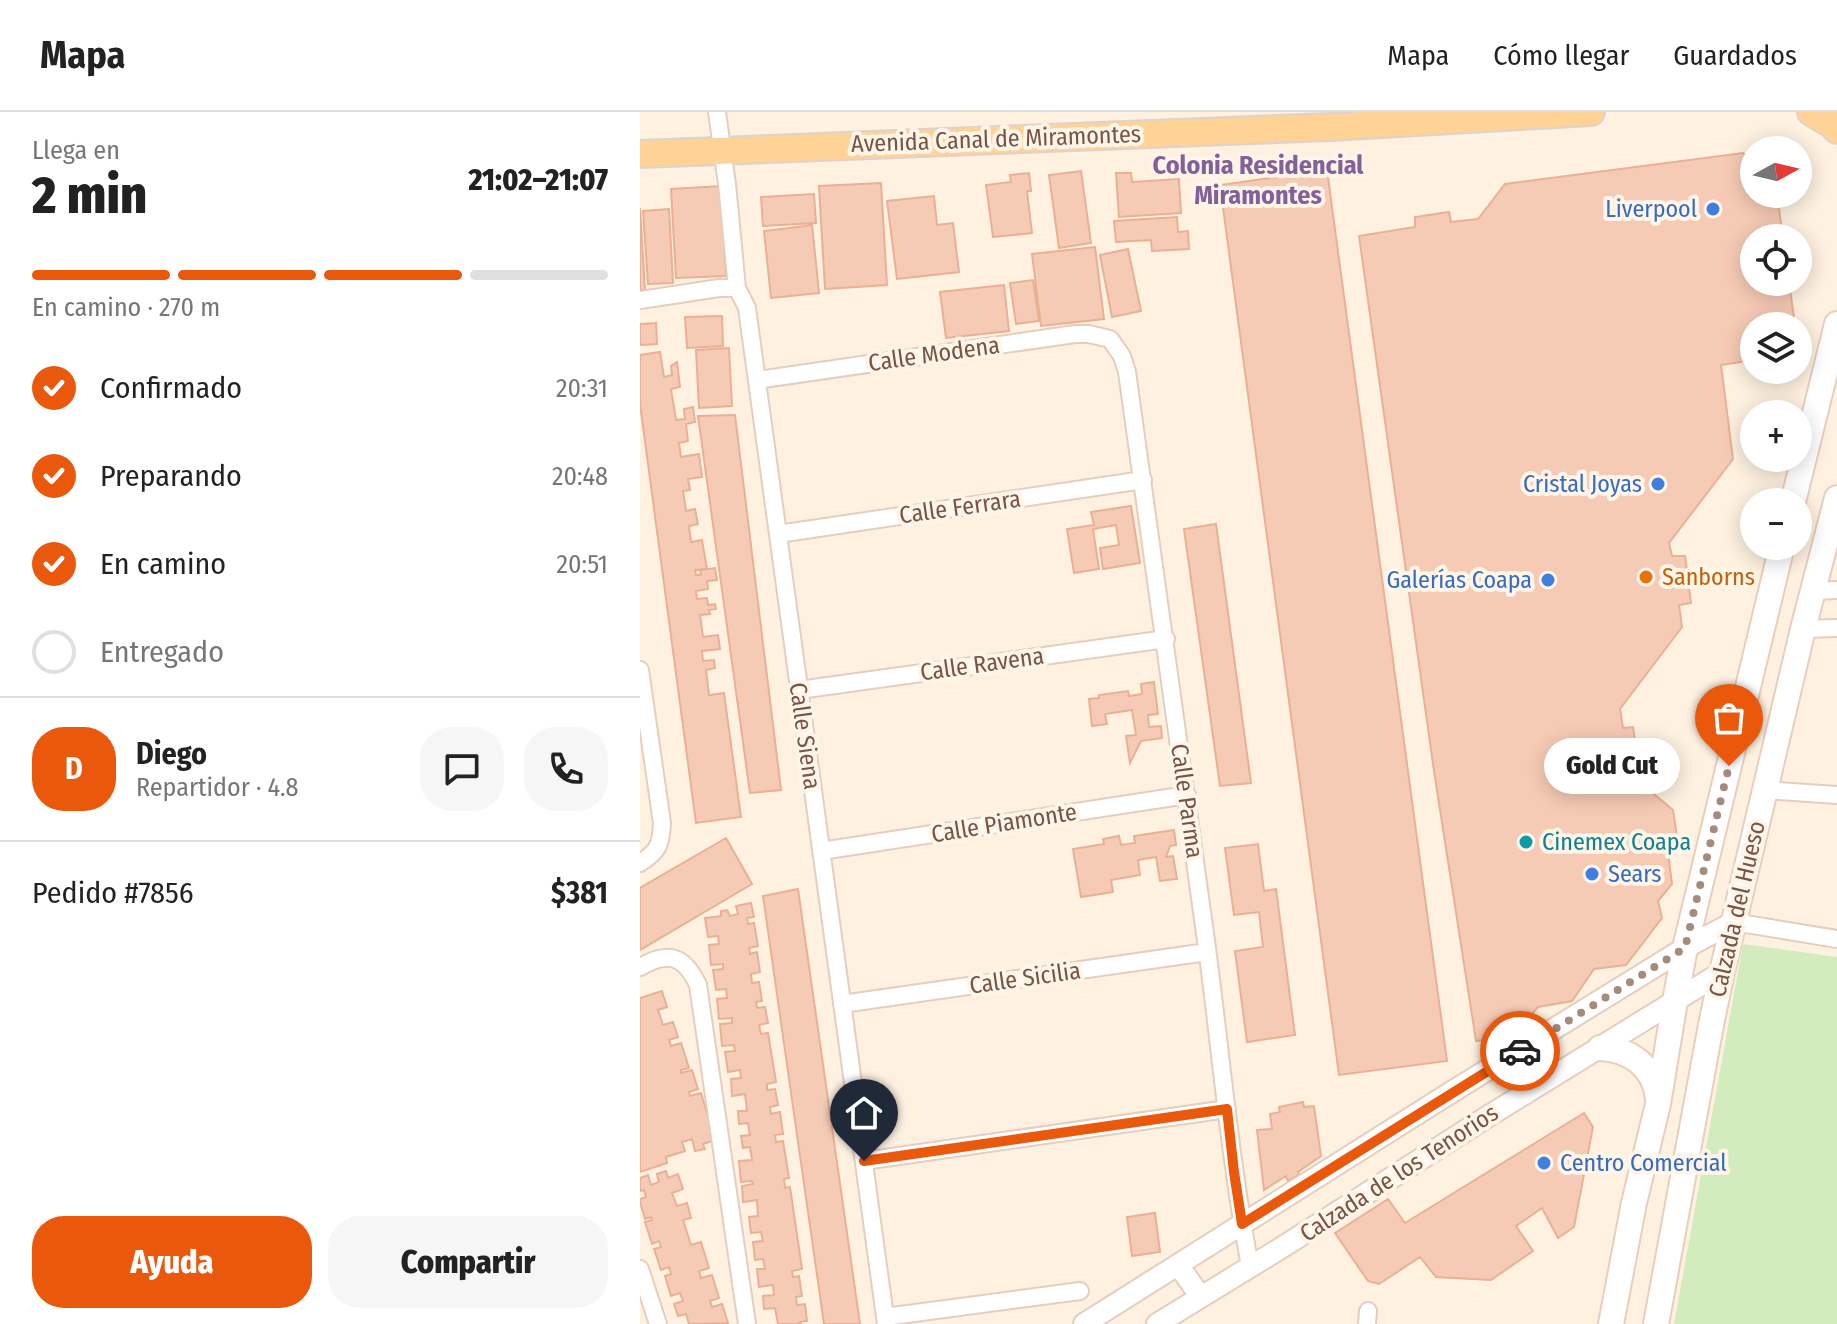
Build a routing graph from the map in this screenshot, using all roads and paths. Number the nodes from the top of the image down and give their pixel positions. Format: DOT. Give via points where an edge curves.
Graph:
graph roads {
  1 [pos="717,112"];
  2 [pos="1591,112"];
  3 [pos="1811,112"];
  4 [pos="1837,130"];
  5 [pos="723,150"];
  6 [pos="640,154"];
  7 [pos="737,288"];
  8 [pos="640,300"];
  9 [pos="1837,324"];
  10 [pos="1110,339"];
  11 [pos="757,380"];
  12 [pos="1143,480"];
  13 [pos="1796,488"];
  14 [pos="1837,498"];
  15 [pos="778,534"];
  16 [pos="1779,560"];
  17 [pos="1825,590"];
  18 [pos="1837,628"];
  19 [pos="1803,629"];
  20 [pos="1166,639"];
  21 [pos="640,670"];
  22 [pos="799,690"];
  23 [pos="1765,790"];
  24 [pos="1187,795"];
  25 [pos="1837,795"];
  26 [pos="821,851"];
  27 [pos="640,863"];
  28 [pos="1734,922"];
  29 [pos="1837,939"];
  30 [pos="1685,948"];
  31 [pos="1207,952"];
  32 [pos="640,967"];
  33 [pos="1722,972"];
  34 [pos="1675,1001"];
  35 [pos="842,1004"];
  36 [pos="1600,1048"];
  37 [pos="1658,1104"];
  38 [pos="1227,1109"];
  39 [pos="864,1161"];
  40 [pos="1242,1224"];
  41 [pos="1178,1265"];
  42 [pos="1250,1266"];
  43 [pos="640,1269"];
  44 [pos="1080,1291"];
  45 [pos="1201,1297"];
  46 [pos="885,1320"];
  47 [pos="658,1324"];
  48 [pos="747,1324"];
  49 [pos="1084,1324"];
  50 [pos="1157,1324"];
  51 [pos="1611,1324"];
  52 [pos="1656,1324"];
  1 -- 5 [label="street, Calle Siena"];
  2 -- 5 [label="main road, Avenida Canal de Miramontes"];
  3 -- 4 [label="main road"];
  5 -- 6 [label="main road, Avenida Canal de Miramontes"];
  5 -- 7 [label="street, Calle Siena"];
  7 -- 8 [label="street"];
  7 -- 11 [label="street, Calle Siena" via="747,308"];
  9 -- 13 [label="main road"];
  10 -- 11 [label="street, Calle Modena" via="1075,334"];
  10 -- 12 [label="street, Calle Parma" via="1127,372"];
  11 -- 15 [label="street, Calle Siena"];
  12 -- 15 [label="street, Calle Ferrara"];
  12 -- 20 [label="street, Calle Parma"];
  14 -- 17 [label="main road, Calzada del Hueso"];
  15 -- 22 [label="street, Calle Siena"];
  16 -- 30 [label="main road, Calzada del Hueso"];
  17 -- 19 [label="main road, Calzada del Hueso"];
  18 -- 19 [label="street"];
  19 -- 23 [label="main road, Calzada del Hueso"];
  20 -- 22 [label="street, Calle Ravena"];
  20 -- 24 [label="street, Calle Parma"];
  21 -- 27 [label="street" via="662,823 661,843"];
  22 -- 26 [label="street, Calle Siena"];
  23 -- 25 [label="street"];
  23 -- 28 [label="main road, Calzada del Hueso"];
  24 -- 26 [label="street, Calle Piamonte"];
  24 -- 31 [label="street, Calle Parma"];
  26 -- 35 [label="street, Calle Siena"];
  28 -- 29 [label="street"];
  28 -- 30 [label="street, Calzada de los Tenorios"];
  28 -- 33 [label="main road, Calzada del Hueso"];
  30 -- 34 [label="main road, Calzada del Hueso"];
  30 -- 40 [label="street, Calzada de los Tenorios"];
  31 -- 35 [label="street, Calle Sicilia"];
  31 -- 38 [label="street, Calle Parma"];
  32 -- 48 [label="street" via="654,959 679,960 698,985"];
  33 -- 34 [label="street, Calzada de los Tenorios"];
  33 -- 52 [label="main road, Calzada del Hueso"];
  34 -- 36 [label="street, Calzada de los Tenorios"];
  34 -- 37 [label="main road, Calzada del Hueso"];
  35 -- 39 [label="street, Calle Siena"];
  36 -- 37 [label="main road" via="1623,1051 1642,1064 1654,1082"];
  36 -- 42 [label="street, Calzada de los Tenorios"];
  37 -- 51 [label="main road, Calzada del Hueso"];
  38 -- 39 [label="street"];
  38 -- 40 [label="street, Calle Parma"];
  39 -- 46 [label="street, Calle Siena"];
  40 -- 41 [label="street, Calzada de los Tenorios"];
  40 -- 42 [label="street, Calle Parma"];
  41 -- 45 [label="street"];
  41 -- 49 [label="street, Calzada de los Tenorios"];
  42 -- 45 [label="street, Calzada de los Tenorios"];
  43 -- 47 [label="street"];
  44 -- 46 [label="street"];
  45 -- 50 [label="street, Calzada de los Tenorios"];
}
